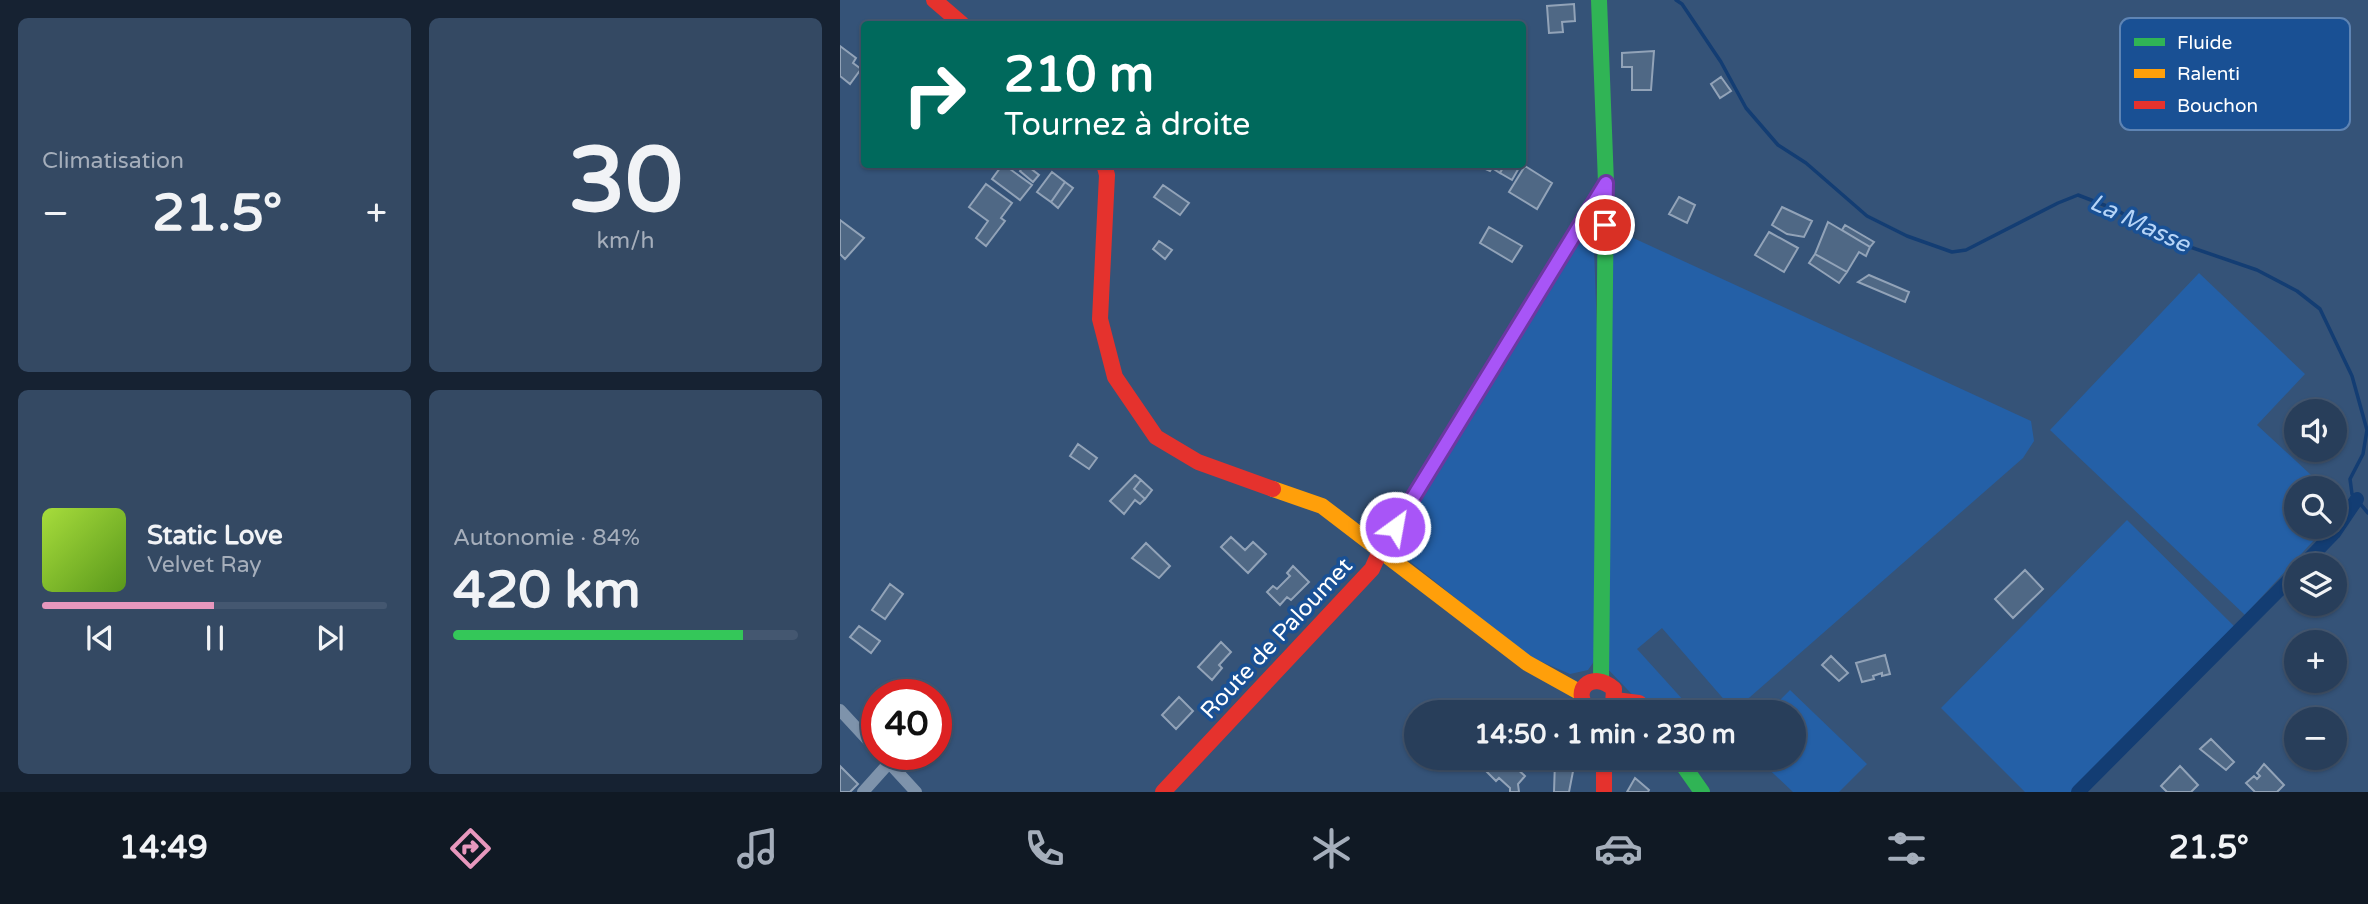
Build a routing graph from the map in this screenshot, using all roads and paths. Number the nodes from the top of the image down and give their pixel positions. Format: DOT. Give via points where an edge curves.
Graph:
graph roads {
  1 [pos="934,0"];
  2 [pos="1599,0"];
  3 [pos="958,21"];
  4 [pos="1105,168"];
  5 [pos="1606,183"];
  6 [pos="1381,550"];
  7 [pos="1601,680"];
  8 [pos="1581,693"];
  9 [pos="1582,700"];
  10 [pos="1611,700"];
  11 [pos="840,710"];
  12 [pos="861,733"];
  13 [pos="880,770"];
  14 [pos="895,770"];
  15 [pos="1604,770"];
  16 [pos="1686,770"];
  17 [pos="871,789"];
  18 [pos="916,792"];
  19 [pos="1163,792"];
  20 [pos="1604,792"];
  21 [pos="1702,792"];
  1 -- 3 [label="street"];
  2 -- 5 [label="street"];
  4 -- 6 [label="street" via="1100,319 1115,377 1156,437 1198,462 1322,506"];
  5 -- 6 [label="street, Route de Paloumet"];
  5 -- 7 [label="street"];
  6 -- 8 [label="street" via="1527,663"];
  6 -- 19 [label="street, Route de Paloumet" via="1372,569"];
  7 -- 8 [label="street" via="1586,684"];
  7 -- 10 [label="street" via="1614,689"];
  8 -- 9 [label="street"];
  11 -- 12 [label="street"];
  13 -- 17 [label="street"];
  14 -- 18 [label="street"];
  15 -- 20 [label="street"];
  16 -- 21 [label="street"];
}
